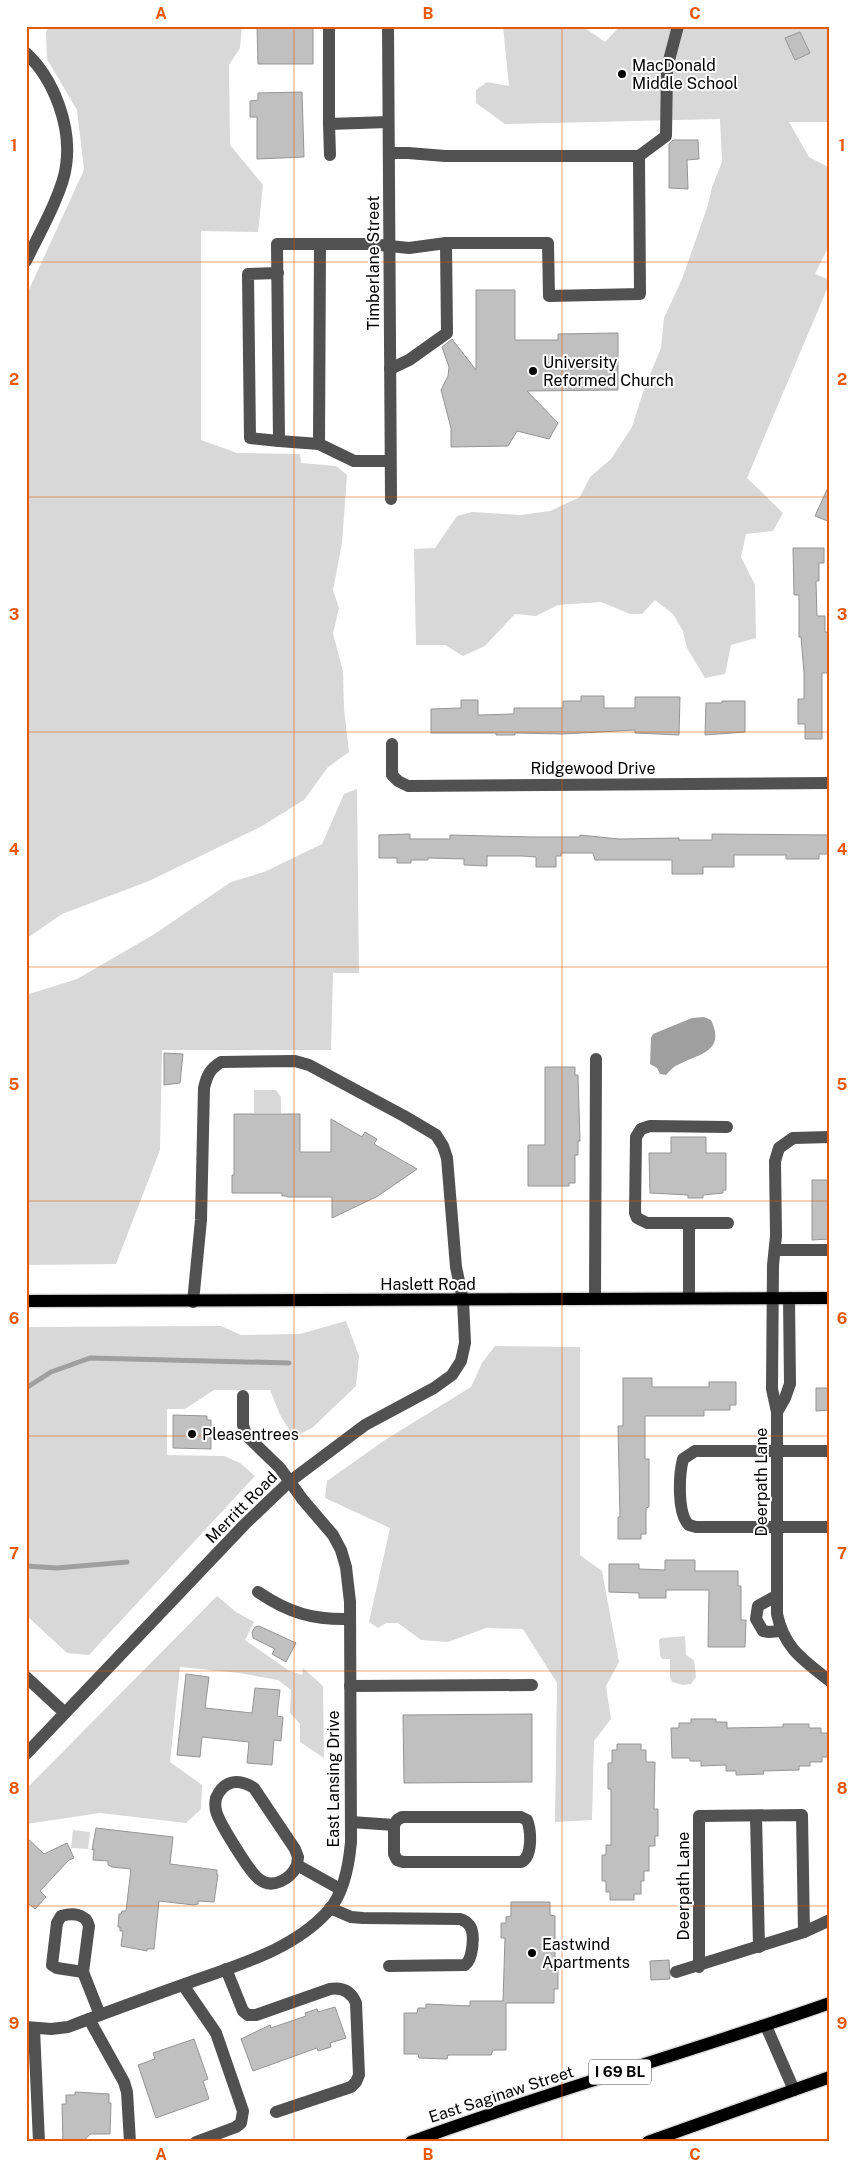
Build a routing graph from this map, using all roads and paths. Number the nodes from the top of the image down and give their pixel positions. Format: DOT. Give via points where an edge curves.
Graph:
graph roads {
  1 [pos="329,26"];
  2 [pos="388,26"];
  3 [pos="678,26"];
  4 [pos="26,53"];
  5 [pos="388,122"];
  6 [pos="329,124"];
  7 [pos="389,153"];
  8 [pos="330,155"];
  9 [pos="639,156"];
  10 [pos="446,243"];
  11 [pos="320,244"];
  12 [pos="389,246"];
  13 [pos="26,261"];
  14 [pos="278,273"];
  15 [pos="390,369"];
  16 [pos="279,441"];
  17 [pos="319,444"];
  18 [pos="390,461"];
  19 [pos="391,499"];
  20 [pos="392,744"];
  21 [pos="830,783"];
  22 [pos="596,1060"];
  23 [pos="727,1127"];
  24 [pos="830,1136"];
  25 [pos="688,1223"];
  26 [pos="728,1223"];
  27 [pos="775,1250"];
  28 [pos="830,1250"];
  29 [pos="595,1298"];
  30 [pos="689,1298"];
  31 [pos="773,1298"];
  32 [pos="789,1298"];
  33 [pos="830,1298"];
  34 [pos="463,1300"];
  35 [pos="26,1302"];
  36 [pos="193,1302"];
  37 [pos="243,1396"];
  38 [pos="777,1412"];
  39 [pos="776,1450"];
  40 [pos="830,1450"];
  41 [pos="289,1482"];
  42 [pos="777,1526"];
  43 [pos="830,1526"];
  44 [pos="258,1592"];
  45 [pos="776,1596"];
  46 [pos="350,1619"];
  47 [pos="780,1631"];
  48 [pos="26,1677"];
  49 [pos="830,1681"];
  50 [pos="532,1685"];
  51 [pos="350,1686"];
  52 [pos="65,1713"];
  53 [pos="26,1754"];
  54 [pos="756,1816"];
  55 [pos="351,1822"];
  56 [pos="394,1825"];
  57 [pos="297,1865"];
  58 [pos="340,1889"];
  59 [pos="330,1908"];
  60 [pos="830,1920"];
  61 [pos="804,1932"];
  62 [pos="759,1947"];
  63 [pos="389,1966"];
  64 [pos="699,1966"];
  65 [pos="226,1969"];
  66 [pos="83,1972"];
  67 [pos="676,1972"];
  68 [pos="183,1985"];
  69 [pos="830,2003"];
  70 [pos="94,2017"];
  71 [pos="766,2026"];
  72 [pos="30,2028"];
  73 [pos="830,2077"];
  74 [pos="32,2087"];
  75 [pos="794,2090"];
  76 [pos="276,2112"];
  77 [pos="38,2142"];
  78 [pos="130,2142"];
  79 [pos="196,2142"];
  80 [pos="412,2142"];
  81 [pos="648,2142"];
  1 -- 6 [label="street"];
  2 -- 5 [label="street, Timberlane Street"];
  3 -- 9 [label="street" via="668,68 666,136"];
  4 -- 13 [label="street" via="41,71 60,111 66,138 66,166 60,188"];
  5 -- 6 [label="street"];
  5 -- 7 [label="street, Timberlane Street"];
  6 -- 8 [label="street"];
  7 -- 9 [label="street"];
  7 -- 12 [label="street, Timberlane Street"];
  9 -- 10 [label="street" via="640,294 549,296 548,243"];
  10 -- 12 [label="street" via="408,248"];
  10 -- 15 [label="street" via="447,333 409,360"];
  11 -- 12 [label="street"];
  11 -- 14 [label="street" via="277,244"];
  11 -- 17 [label="street"];
  12 -- 15 [label="street, Timberlane Street"];
  14 -- 16 [label="street"];
  14 -- 16 [label="street" via="248,274 250,438"];
  15 -- 18 [label="street, Timberlane Street"];
  16 -- 17 [label="street"];
  17 -- 18 [label="street" via="354,461"];
  18 -- 19 [label="street, Timberlane Street"];
  20 -- 21 [label="street, Ridgewood Drive" via="392,775 408,786"];
  22 -- 29 [label="street"];
  23 -- 25 [label="street" via="650,1126 641,1129 636,1137 637,1218 647,1223"];
  24 -- 27 [label="street, Deerpath Lane" via="793,1138 778,1148 775,1161"];
  25 -- 26 [label="street"];
  25 -- 30 [label="street"];
  27 -- 28 [label="street"];
  27 -- 31 [label="street, Deerpath Lane"];
  29 -- 30 [label="main road, Haslett Road"];
  29 -- 34 [label="main road, Haslett Road"];
  30 -- 31 [label="main road, Haslett Road"];
  31 -- 32 [label="main road, Haslett Road"];
  31 -- 38 [label="street, Deerpath Lane" via="772,1389"];
  32 -- 33 [label="main road, Haslett Road"];
  32 -- 38 [label="street, Deerpath Lane" via="790,1384"];
  34 -- 36 [label="main road, Haslett Road"];
  34 -- 36 [label="street, Merritt Road" via="456,1267 447,1158 436,1136 309,1065 295,1061 233,1061 221,1062 213,1068 206,1076 204,1088 201,1220"];
  34 -- 41 [label="street, Merritt Road" via="464,1343 461,1361 452,1374 434,1388 365,1425"];
  35 -- 36 [label="main road, Haslett Road"];
  37 -- 41 [label="street, East Lansing Drive" via="246,1435 280,1468"];
  38 -- 39 [label="street, Deerpath Lane"];
  39 -- 40 [label="street"];
  39 -- 42 [label="street, Deerpath Lane"];
  39 -- 42 [label="street" via="695,1451 688,1454 681,1468 681,1514 689,1525 696,1527"];
  41 -- 46 [label="street, East Lansing Drive" via="333,1535 341,1550 348,1584"];
  41 -- 52 [label="street, Merritt Road"];
  42 -- 43 [label="street"];
  42 -- 45 [label="street, Deerpath Lane"];
  44 -- 46 [label="street" via="297,1613 327,1619"];
  45 -- 47 [label="street, Deerpath Lane"];
  45 -- 47 [label="street" via="758,1606 756,1619 763,1631"];
  46 -- 51 [label="street, East Lansing Drive"];
  47 -- 49 [label="street, Deerpath Lane" via="802,1659"];
  48 -- 52 [label="street"];
  50 -- 51 [label="street"];
  51 -- 55 [label="street, East Lansing Drive"];
  52 -- 53 [label="street, Merritt Road"];
  54 -- 61 [label="street, Deerpath Lane" via="802,1815"];
  54 -- 62 [label="street"];
  54 -- 64 [label="street, Deerpath Lane" via="699,1816"];
  55 -- 56 [label="street"];
  55 -- 58 [label="street, East Lansing Drive" via="350,1858"];
  56 -- 56 [label="street" via="402,1817 521,1817 529,1825 529,1855 521,1862 403,1862 394,1854"];
  57 -- 57 [label="street" via="295,1849 254,1788 244,1782 226,1784 216,1798 217,1813 255,1876 260,1881 274,1884 287,1878"];
  57 -- 58 [label="street"];
  58 -- 59 [label="street, East Lansing Drive"];
  59 -- 63 [label="street" via="352,1917 460,1919 470,1925 472,1955 465,1965"];
  59 -- 65 [label="street, East Lansing Drive" via="312,1928 284,1945"];
  60 -- 61 [label="street"];
  61 -- 62 [label="street"];
  62 -- 64 [label="street"];
  64 -- 67 [label="street"];
  65 -- 68 [label="street, East Lansing Drive"];
  65 -- 76 [label="street" via="243,2011 248,2015 338,1988 346,1990 356,2002 359,2075 356,2082 351,2087"];
  66 -- 66 [label="street" via="88,1920 82,1916 61,1916 57,1923 52,1965"];
  66 -- 70 [label="street"];
  68 -- 70 [label="street, East Lansing Drive"];
  68 -- 79 [label="street" via="216,2034 243,2111 241,2123 236,2127"];
  69 -- 71 [label="main road, East Saginaw Street / I 69 BL"];
  70 -- 72 [label="street, East Lansing Drive" via="68,2026"];
  70 -- 78 [label="street" via="127,2092"];
  71 -- 75 [label="street"];
  71 -- 80 [label="main road, East Saginaw Street / I 69 BL" via="468,2121"];
  72 -- 74 [label="street"];
  73 -- 75 [label="main road"];
  74 -- 77 [label="street"];
  75 -- 81 [label="main road"];
}
